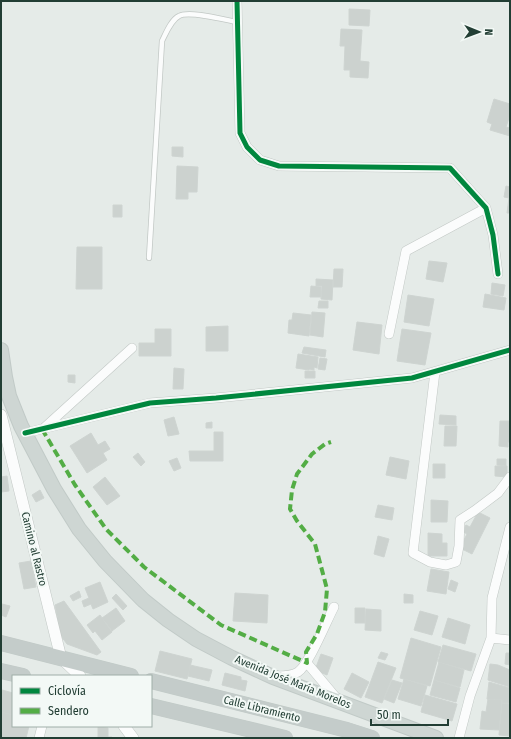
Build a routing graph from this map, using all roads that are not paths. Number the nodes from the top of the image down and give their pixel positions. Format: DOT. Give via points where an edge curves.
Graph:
graph roads {
  1 [pos="237,1"];
  2 [pos="237,22"];
  3 [pos="486,208"];
  4 [pos="149,258"];
  5 [pos="498,274"];
  6 [pos="389,334"];
  7 [pos="132,348"];
  8 [pos="1,350"];
  9 [pos="510,350"];
  10 [pos="435,372"];
  11 [pos="7,407"];
  12 [pos="1,415"];
  13 [pos="42,429"];
  14 [pos="25,433"];
  15 [pos="510,477"];
  16 [pos="510,527"];
  17 [pos="334,606"];
  18 [pos="490,638"];
  19 [pos="510,640"];
  20 [pos="1,643"];
  21 [pos="61,658"];
  22 [pos="307,663"];
  23 [pos="1,671"];
  24 [pos="19,675"];
  25 [pos="79,675"];
  26 [pos="128,675"];
  27 [pos="273,677"];
  28 [pos="152,681"];
  29 [pos="340,702"];
  30 [pos="244,704"];
  31 [pos="152,706"];
  32 [pos="42,727"];
  33 [pos="125,727"];
  34 [pos="239,727"];
  35 [pos="38,738"];
  36 [pos="133,738"];
  37 [pos="286,738"];
  38 [pos="372,738"];
  39 [pos="436,738"];
  40 [pos="459,738"];
  1 -- 2 [label="street"];
  2 -- 3 [label="street" via="240,133 247,147 260,160 279,166 450,168"];
  2 -- 4 [label="lane" via="192,14 179,15 170,25 162,41"];
  3 -- 5 [label="street" via="493,235"];
  3 -- 6 [label="street" via="406,251"];
  7 -- 13 [label="street"];
  8 -- 11 [label="main road, Avenida José María Morelos" via="9,396"];
  9 -- 10 [label="street"];
  10 -- 13 [label="street" via="412,378 150,403"];
  10 -- 15 [label="street" via="412,552 430,562 446,565 456,562 460,520 498,493"];
  11 -- 14 [label="main road, Avenida José María Morelos"];
  12 -- 21 [label="street, Camino al Rastro"];
  13 -- 14 [label="street"];
  14 -- 27 [label="main road, Avenida José María Morelos" via="54,489 79,529 105,561 143,600 196,639"];
  16 -- 18 [label="street" via="492,598"];
  17 -- 22 [label="street"];
  18 -- 19 [label="street"];
  18 -- 40 [label="street"];
  20 -- 21 [label="highway"];
  21 -- 25 [label="street"];
  21 -- 26 [label="highway"];
  22 -- 27 [label="street" via="299,672 292,675"];
  22 -- 29 [label="street"];
  23 -- 24 [label="highway"];
  27 -- 29 [label="main road, Avenida José María Morelos"];
  28 -- 30 [label="highway, Calle Libramiento"];
  29 -- 39 [label="main road, Avenida José María Morelos"];
  30 -- 34 [label="highway"];
  30 -- 38 [label="highway, Calle Libramiento"];
  31 -- 34 [label="highway, Calle Libramiento"];
  32 -- 35 [label="street"];
  33 -- 36 [label="street"];
  34 -- 37 [label="highway, Calle Libramiento"];
}
